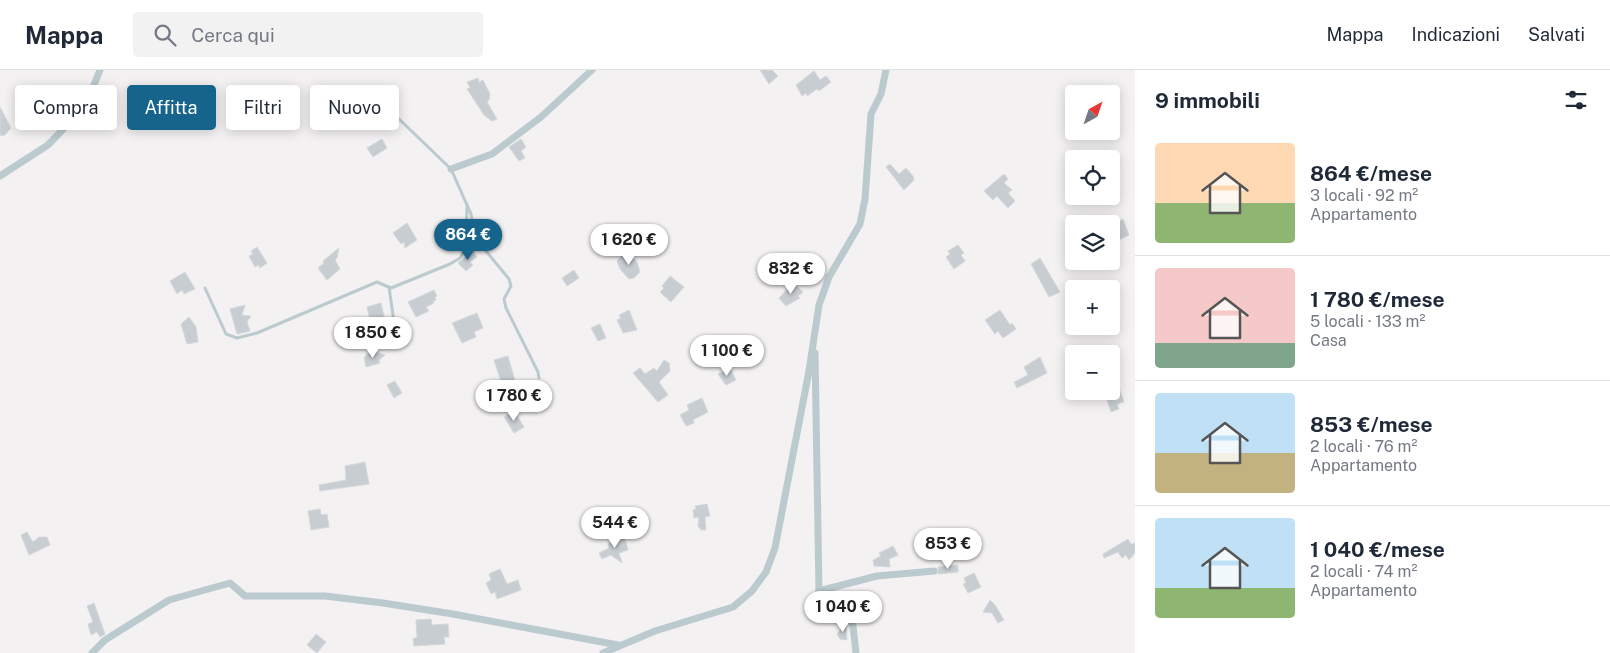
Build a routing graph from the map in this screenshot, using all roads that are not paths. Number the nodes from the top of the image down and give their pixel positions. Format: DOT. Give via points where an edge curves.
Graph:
graph roads {
  1 [pos="100,70"];
  2 [pos="592,70"];
  3 [pos="886,70"];
  4 [pos="399,119"];
  5 [pos="451,169"];
  6 [pos="0,176"];
  7 [pos="467,204"];
  8 [pos="389,287"];
  9 [pos="205,288"];
  10 [pos="815,333"];
  11 [pos="396,336"];
  12 [pos="539,378"];
  13 [pos="934,571"];
  14 [pos="819,591"];
  15 [pos="618,645"];
  16 [pos="92,653"];
  17 [pos="603,653"];
  18 [pos="615,653"];
  19 [pos="856,653"];
  1 -- 6 [label="street" via="86,105 48,145"];
  2 -- 5 [label="street" via="492,154"];
  3 -- 10 [label="street" via="881,94 871,114 860,224 829,277 819,305"];
  4 -- 5 [label="lane"];
  5 -- 7 [label="lane"];
  7 -- 8 [label="lane" via="466,248 460,258"];
  7 -- 12 [label="lane" via="481,245 509,279 511,286 504,299 506,308"];
  8 -- 9 [label="lane" via="377,282 257,333 237,338 226,334"];
  8 -- 11 [label="lane"];
  10 -- 14 [label="street"];
  10 -- 15 [label="street" via="775,548 766,572 752,591 733,607 655,630"];
  13 -- 14 [label="street" via="877,576"];
  14 -- 19 [label="street" via="849,615"];
  15 -- 16 [label="street" via="383,603 325,596 245,596 230,583 169,600 105,640"];
  15 -- 17 [label="street"];
  15 -- 18 [label="lane"];
}
